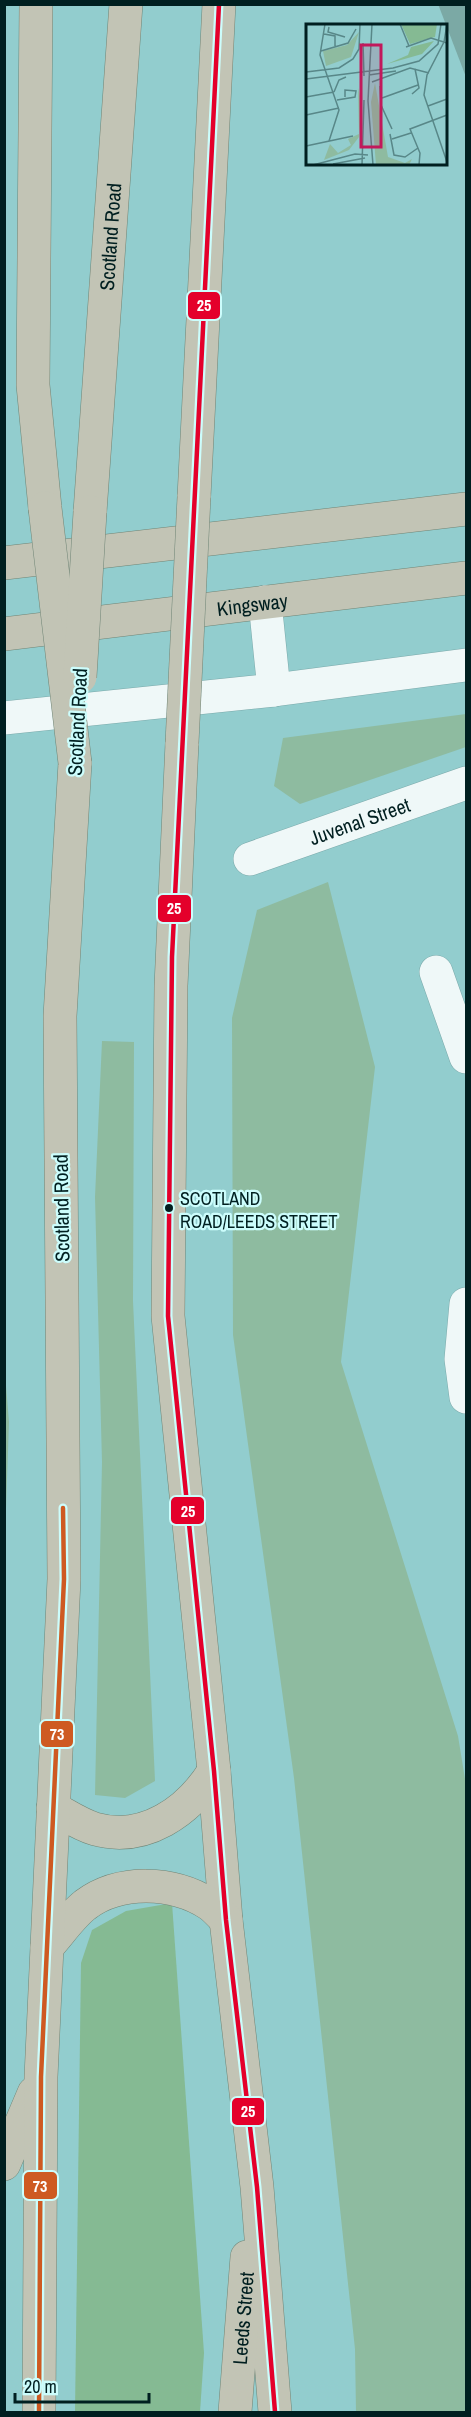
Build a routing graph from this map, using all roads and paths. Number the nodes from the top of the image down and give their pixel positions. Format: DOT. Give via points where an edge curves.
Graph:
graph roads {
  1 [pos="36,4"];
  2 [pos="126,4"];
  3 [pos="219,4"];
  4 [pos="236,4"];
  5 [pos="210,156"];
  6 [pos="466,509"];
  7 [pos="4,563"];
  8 [pos="466,578"];
  9 [pos="265,602"];
  10 [pos="4,634"];
  11 [pos="466,665"];
  12 [pos="274,690"];
  13 [pos="4,718"];
  14 [pos="75,763"];
  15 [pos="466,783"];
  16 [pos="250,859"];
  17 [pos="436,972"];
  18 [pos="466,1057"];
  19 [pos="466,1304"];
  20 [pos="466,1397"];
  21 [pos="214,1771"];
  22 [pos="53,1808"];
  23 [pos="226,1920"];
  24 [pos="47,1947"];
  25 [pos="40,2077"];
  26 [pos="4,2164"];
  27 [pos="257,2187"];
  28 [pos="39,2412"];
  29 [pos="235,2412"];
  30 [pos="275,2412"];
  1 -- 14 [label="highway, bridge" via="33,385"];
  2 -- 14 [label="highway, Scotland Road, bridge"];
  3 -- 5 [label="highway"];
  4 -- 5 [label="highway"];
  5 -- 21 [label="highway, bridge" via="171,986 168,1316"];
  6 -- 7 [label="highway"];
  8 -- 9 [label="highway, Kingsway"];
  9 -- 10 [label="highway, Kingsway"];
  9 -- 12 [label="street"];
  11 -- 12 [label="street"];
  12 -- 13 [label="street"];
  14 -- 22 [label="highway, Scotland Road" via="60,1016 64,1579"];
  15 -- 16 [label="street, Juvenal Street"];
  17 -- 18 [label="street"];
  19 -- 20 [label="street" via="461,1359"];
  21 -- 22 [label="highway" via="202,1791 183,1810 144,1829 95,1829"];
  21 -- 23 [label="highway"];
  22 -- 24 [label="highway, Scotland Road"];
  23 -- 24 [label="highway" via="210,1905 186,1894 163,1887 138,1886 113,1891 84,1905"];
  23 -- 27 [label="highway"];
  24 -- 25 [label="highway, Scotland Road"];
  25 -- 26 [label="highway"];
  25 -- 28 [label="highway, Scotland Road"];
  27 -- 29 [label="highway, Leeds Street" via="244,2278"];
  27 -- 30 [label="highway"];
}
